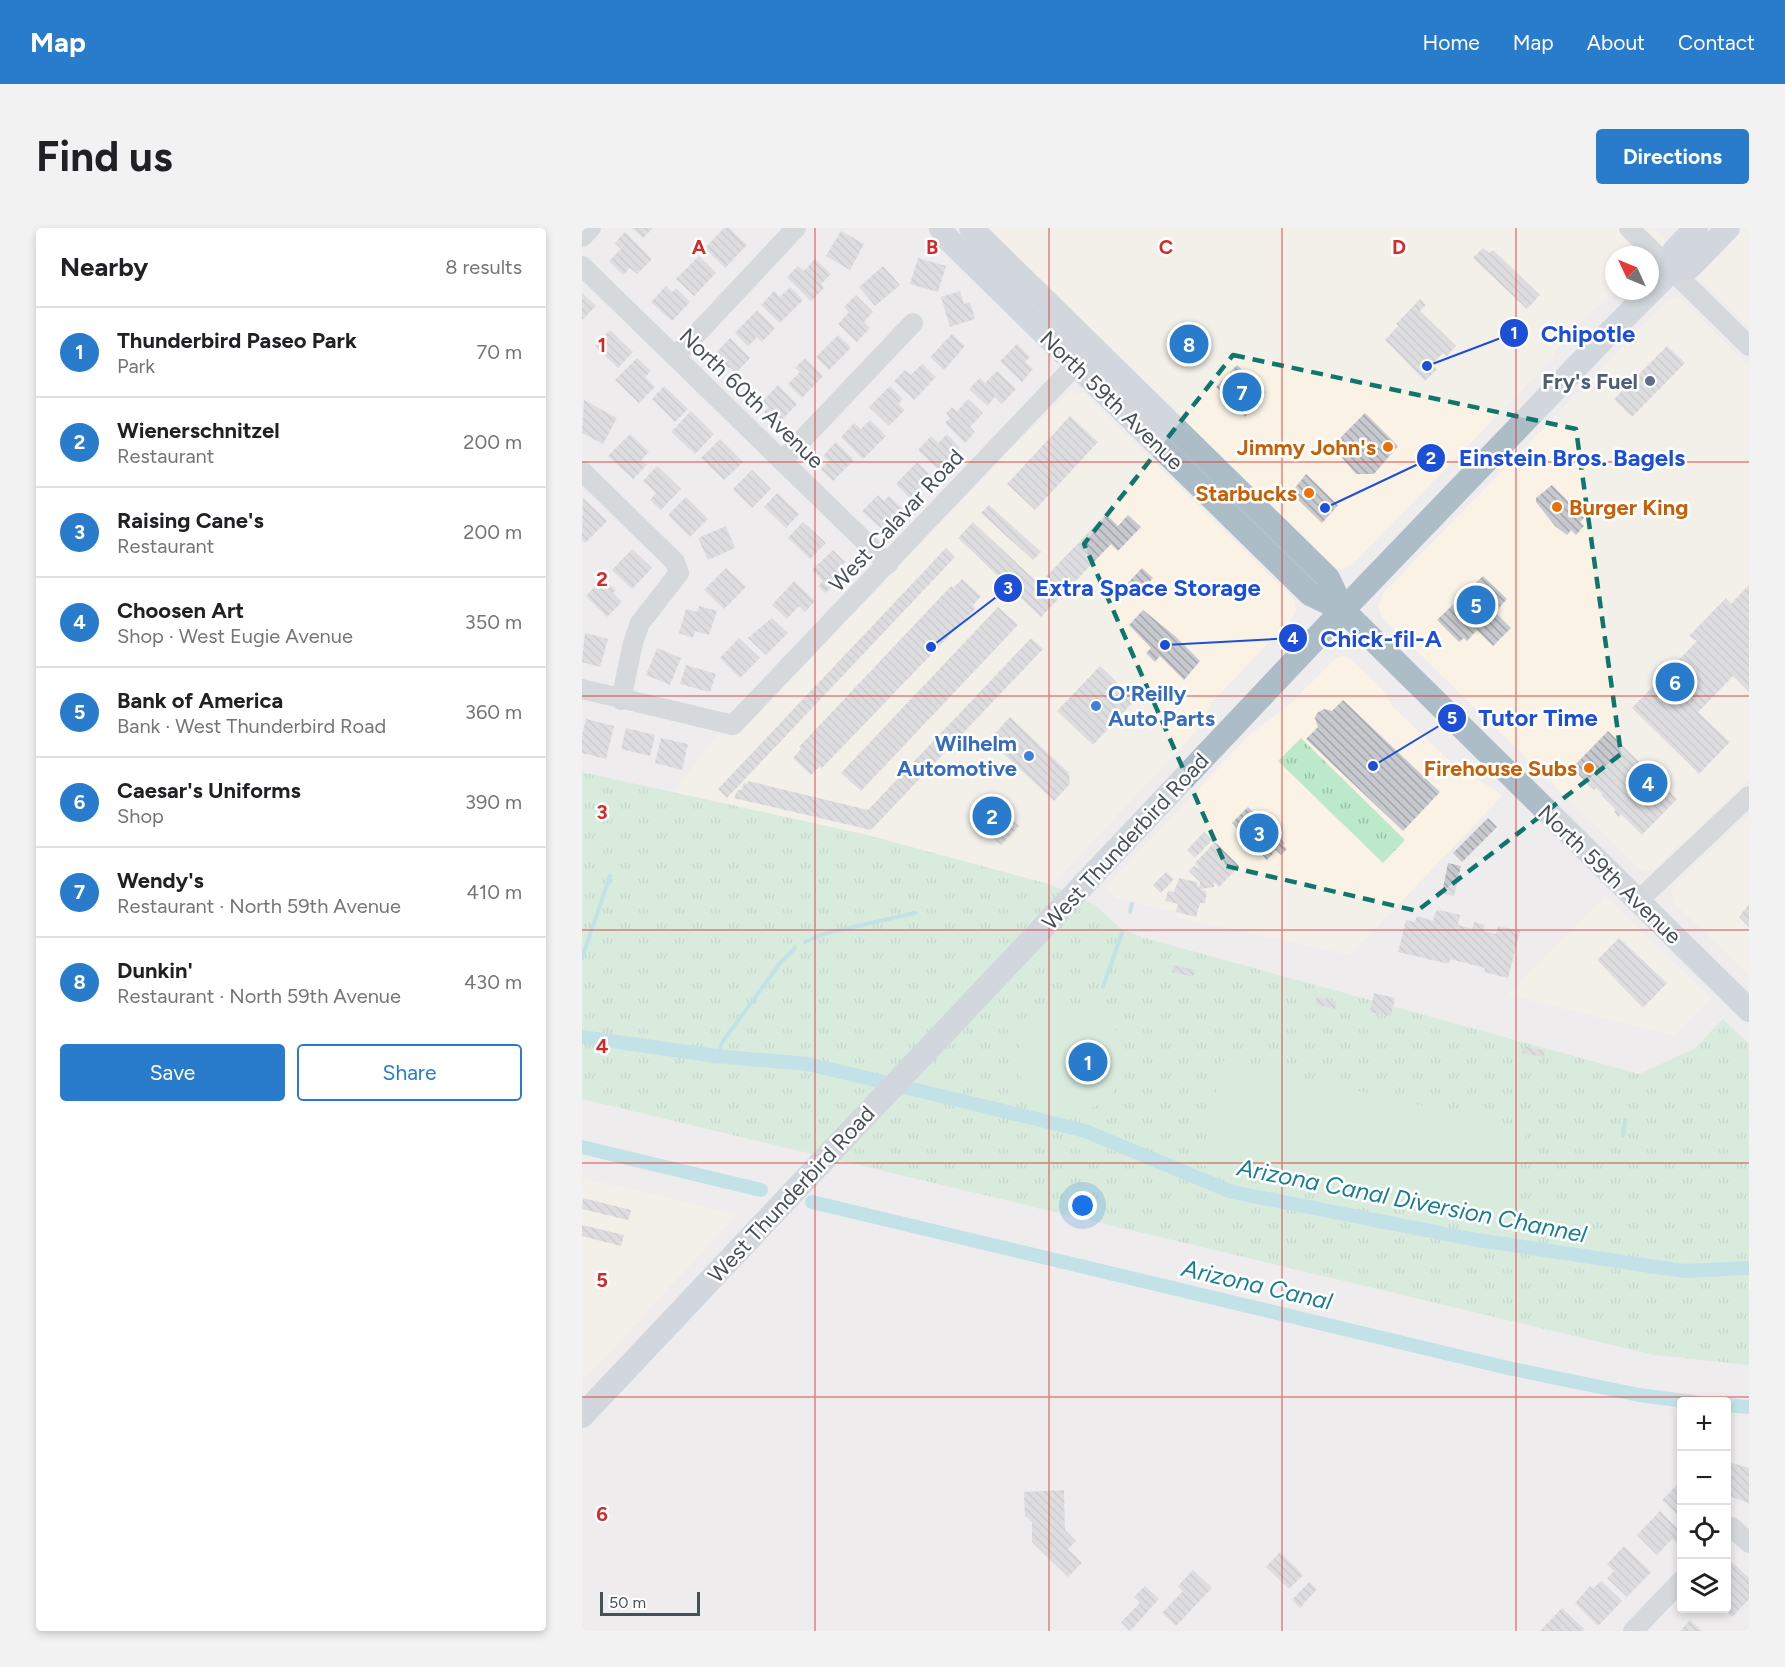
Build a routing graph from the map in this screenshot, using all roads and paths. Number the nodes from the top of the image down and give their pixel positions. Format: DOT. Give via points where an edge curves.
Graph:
graph roads {
  1 [pos="591,228"];
  2 [pos="796,228"];
  3 [pos="941,228"];
  4 [pos="971,228"];
  5 [pos="1629,228"];
  6 [pos="1696,228"];
  7 [pos="1728,228"];
  8 [pos="582,237"];
  9 [pos="582,266"];
  10 [pos="1672,270"];
  11 [pos="913,323"];
  12 [pos="1749,346"];
  13 [pos="1084,356"];
  14 [pos="675,357"];
  15 [pos="1166,453"];
  16 [pos="782,461"];
  17 [pos="582,471"];
  18 [pos="1226,479"];
  19 [pos="888,564"];
  20 [pos="1343,610"];
  21 [pos="582,689"];
  22 [pos="621,700"];
  23 [pos="1749,796"];
  24 [pos="1638,902"];
  25 [pos="1749,1010"];
  26 [pos="582,1416"];
  27 [pos="1731,1531"];
  28 [pos="1749,1543"];
  29 [pos="1677,1585"];
  30 [pos="1633,1631"];
  1 -- 8 [label="street"];
  2 -- 14 [label="street"];
  3 -- 13 [label="main road, North 59th Avenue" via="946,237"];
  4 -- 13 [label="main road, North 59th Avenue"];
  5 -- 10 [label="street"];
  6 -- 10 [label="main road, West Thunderbird Road" via="1674,251"];
  7 -- 10 [label="main road, West Thunderbird Road" via="1690,267"];
  9 -- 14 [label="street, North 60th Avenue"];
  10 -- 12 [label="street"];
  10 -- 20 [label="main road, West Thunderbird Road"];
  11 -- 16 [label="street"];
  13 -- 15 [label="main road, North 59th Avenue"];
  13 -- 18 [label="main road, North 59th Avenue"];
  13 -- 19 [label="street, West Calavar Road"];
  14 -- 16 [label="street, North 60th Avenue"];
  15 -- 18 [label="main road" via="1187,461 1213,483"];
  15 -- 20 [label="main road, North 59th Avenue" via="1310,594"];
  16 -- 19 [label="street, North 60th Avenue"];
  17 -- 22 [label="street" via="675,562 680,573 640,623"];
  18 -- 20 [label="main road, North 59th Avenue" via="1328,578"];
  19 -- 22 [label="street, West Calavar Road" via="734,725"];
  20 -- 24 [label="main road, North 59th Avenue"];
  20 -- 26 [label="main road, West Thunderbird Road"];
  21 -- 22 [label="street"];
  23 -- 24 [label="street"];
  24 -- 25 [label="main road, North 59th Avenue"];
  27 -- 28 [label="street"];
  29 -- 30 [label="street"];
}
